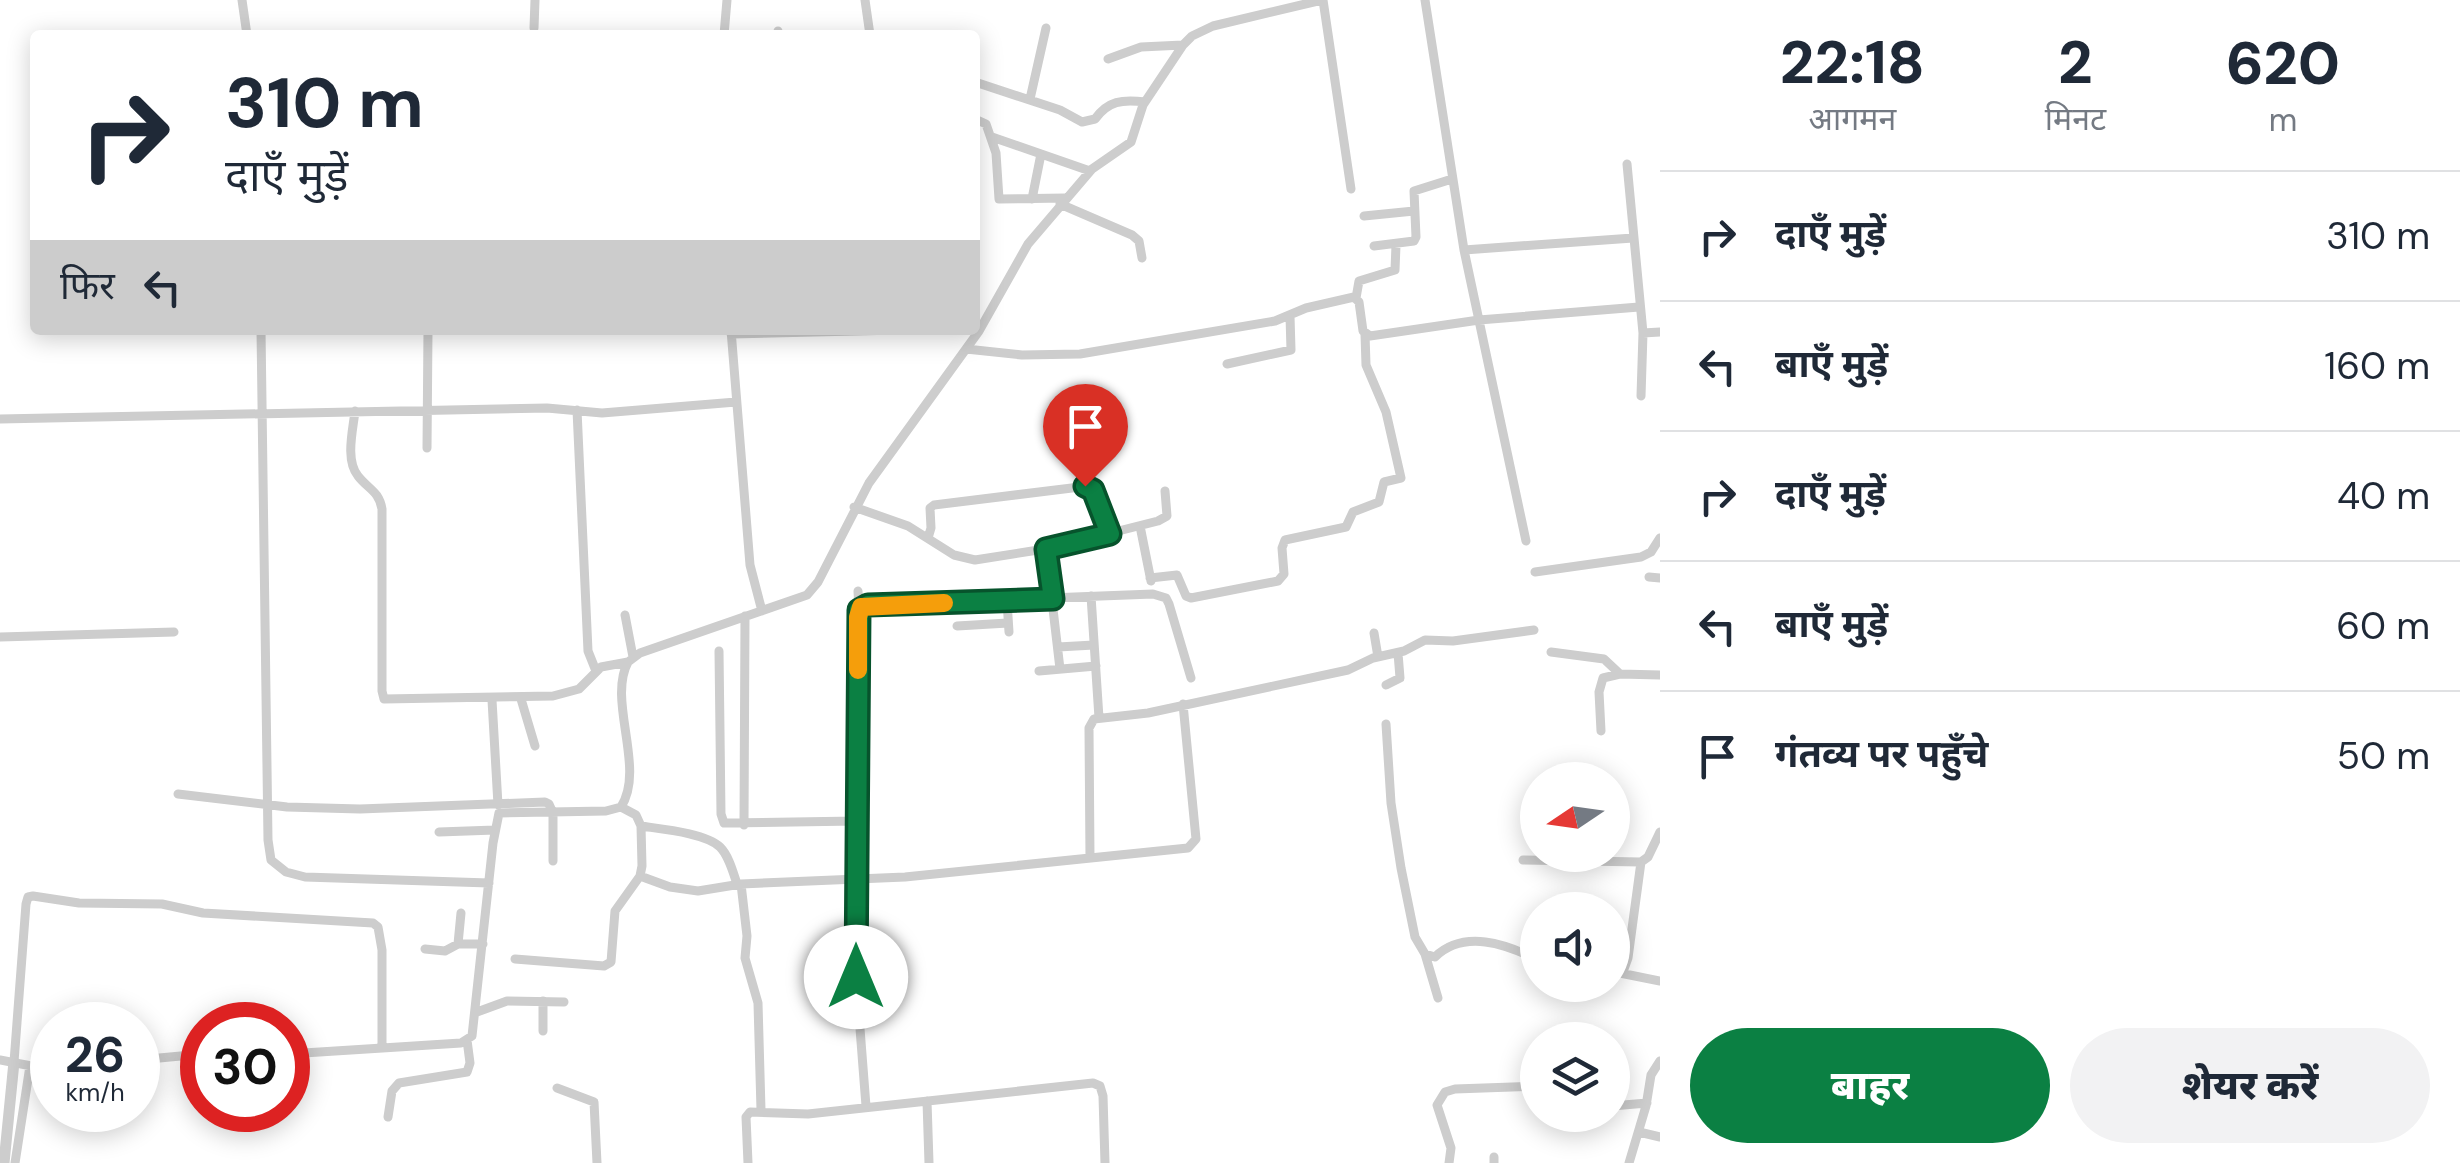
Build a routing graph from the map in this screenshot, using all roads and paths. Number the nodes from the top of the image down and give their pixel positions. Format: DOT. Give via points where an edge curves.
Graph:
graph roads {
  1 [pos="242,0"];
  2 [pos="535,0"];
  3 [pos="727,0"];
  4 [pos="865,0"];
  5 [pos="1323,0"];
  6 [pos="1425,0"];
  7 [pos="534,28"];
  8 [pos="1046,28"];
  9 [pos="246,30"];
  10 [pos="727,30"];
  11 [pos="869,30"];
  12 [pos="1183,45"];
  13 [pos="1108,60"];
  14 [pos="980,84"];
  15 [pos="1030,99"];
  16 [pos="1144,102"];
  17 [pos="980,121"];
  18 [pos="992,137"];
  19 [pos="1041,154"];
  20 [pos="1627,164"];
  21 [pos="1090,171"];
  22 [pos="1452,179"];
  23 [pos="1352,189"];
  24 [pos="1032,198"];
  25 [pos="1063,201"];
  26 [pos="1414,212"];
  27 [pos="1364,216"];
  28 [pos="1632,238"];
  29 [pos="1396,244"];
  30 [pos="1374,246"];
  31 [pos="1464,250"];
  32 [pos="1142,258"];
  33 [pos="1356,298"];
  34 [pos="1639,307"];
  35 [pos="1290,316"];
  36 [pos="1478,320"];
  37 [pos="980,323"];
  38 [pos="1644,332"];
  39 [pos="1660,332"];
  40 [pos="1365,334"];
  41 [pos="261,335"];
  42 [pos="428,335"];
  43 [pos="731,335"];
  44 [pos="974,335"];
  45 [pos="966,349"];
  46 [pos="1226,364"];
  47 [pos="1641,396"];
  48 [pos="736,402"];
  49 [pos="428,410"];
  50 [pos="577,410"];
  51 [pos="261,411"];
  52 [pos="354,411"];
  53 [pos="0,419"];
  54 [pos="426,448"];
  55 [pos="1166,491"];
  56 [pos="854,506"];
  57 [pos="1140,526"];
  58 [pos="1110,534"];
  59 [pos="928,538"];
  60 [pos="1660,538"];
  61 [pos="1526,541"];
  62 [pos="1046,549"];
  63 [pos="1535,572"];
  64 [pos="1150,578"];
  65 [pos="858,591"];
  66 [pos="1154,594"];
  67 [pos="1091,596"];
  68 [pos="1053,599"];
  69 [pos="1007,601"];
  70 [pos="859,610"];
  71 [pos="762,611"];
  72 [pos="626,615"];
  73 [pos="744,616"];
  74 [pos="957,626"];
  75 [pos="1534,630"];
  76 [pos="174,632"];
  77 [pos="1374,634"];
  78 [pos="0,637"];
  79 [pos="1094,645"];
  80 [pos="1058,647"];
  81 [pos="719,651"];
  82 [pos="1398,652"];
  83 [pos="1551,652"];
  84 [pos="1378,657"];
  85 [pos="630,659"];
  86 [pos="1096,666"];
  87 [pos="1060,669"];
  88 [pos="596,671"];
  89 [pos="1039,671"];
  90 [pos="1620,674"];
  91 [pos="1660,675"];
  92 [pos="1191,678"];
  93 [pos="1386,685"];
  94 [pos="521,699"];
  95 [pos="492,700"];
  96 [pos="1183,704"];
  97 [pos="1099,718"];
  98 [pos="1386,724"];
  99 [pos="1601,731"];
  100 [pos="534,746"];
  101 [pos="178,794"];
  102 [pos="268,804"];
  103 [pos="621,806"];
  104 [pos="499,808"];
  105 [pos="553,813"];
  106 [pos="856,822"];
  107 [pos="744,824"];
  108 [pos="641,826"];
  109 [pos="495,830"];
  110 [pos="439,832"];
  111 [pos="1660,832"];
  112 [pos="1090,858"];
  113 [pos="553,862"];
  114 [pos="1630,862"];
  115 [pos="1642,862"];
  116 [pos="640,876"];
  117 [pos="856,881"];
  118 [pos="489,883"];
  119 [pos="739,884"];
  120 [pos="462,912"];
  121 [pos="458,944"];
  122 [pos="483,944"];
  123 [pos="1630,944"];
  124 [pos="425,949"];
  125 [pos="1520,951"];
  126 [pos="1425,954"];
  127 [pos="515,958"];
  128 [pos="1630,977"];
  129 [pos="1660,980"];
  130 [pos="1438,998"];
  131 [pos="543,1001"];
  132 [pos="564,1002"];
  133 [pos="476,1012"];
  134 [pos="542,1031"];
  135 [pos="468,1040"];
  136 [pos="382,1048"];
  137 [pos="310,1053"];
  138 [pos="0,1060"];
  139 [pos="1660,1061"];
  140 [pos="14,1062"];
  141 [pos="30,1066"];
  142 [pos="1520,1087"];
  143 [pos="557,1088"];
  144 [pos="926,1101"];
  145 [pos="1647,1103"];
  146 [pos="1630,1104"];
  147 [pos="866,1106"];
  148 [pos="761,1110"];
  149 [pos="388,1117"];
  150 [pos="1638,1132"];
  151 [pos="1660,1137"];
  152 [pos="4,1163"];
  153 [pos="15,1163"];
  154 [pos="597,1163"];
  155 [pos="748,1163"];
  156 [pos="929,1163"];
  157 [pos="1105,1163"];
  158 [pos="1449,1163"];
  159 [pos="1629,1163"];
  1 -- 9 [label="street"];
  2 -- 7 [label="street"];
  3 -- 10 [label="street"];
  4 -- 11 [label="street"];
  5 -- 12 [label="street" via="1214,26"];
  5 -- 23 [label="street"];
  6 -- 22 [label="street"];
  8 -- 15 [label="street"];
  12 -- 13 [label="street" via="1142,48"];
  12 -- 16 [label="street"];
  14 -- 15 [label="street"];
  15 -- 16 [label="street" via="1086,122 1110,103"];
  16 -- 21 [label="street" via="1131,142"];
  17 -- 18 [label="street"];
  18 -- 19 [label="street"];
  18 -- 24 [label="street" via="997,197"];
  19 -- 21 [label="street"];
  19 -- 24 [label="street"];
  20 -- 28 [label="street"];
  21 -- 25 [label="street"];
  22 -- 26 [label="street" via="1416,189"];
  22 -- 31 [label="street"];
  24 -- 25 [label="street"];
  25 -- 32 [label="street" via="1132,235"];
  25 -- 37 [label="street"];
  26 -- 27 [label="street"];
  26 -- 29 [label="street" via="1416,240"];
  28 -- 31 [label="street"];
  28 -- 34 [label="street"];
  29 -- 30 [label="street"];
  29 -- 33 [label="street" via="1395,270 1359,280"];
  31 -- 36 [label="street"];
  33 -- 35 [label="street"];
  33 -- 40 [label="street"];
  34 -- 36 [label="street"];
  34 -- 38 [label="street"];
  35 -- 45 [label="street" via="1080,354"];
  35 -- 46 [label="street" via="1290,350"];
  36 -- 40 [label="street"];
  36 -- 61 [label="street"];
  38 -- 39 [label="street"];
  38 -- 47 [label="street"];
  40 -- 64 [label="street" via="1364,359 1386,412 1401,478 1384,482 1379,502 1353,512 1346,527 1286,540 1278,581 1188,598 1176,576"];
  41 -- 51 [label="street"];
  42 -- 49 [label="street"];
  43 -- 48 [label="street"];
  44 -- 45 [label="street"];
  45 -- 56 [label="street"];
  48 -- 50 [label="street"];
  48 -- 71 [label="street" via="750,565"];
  49 -- 50 [label="street"];
  49 -- 52 [label="street"];
  49 -- 54 [label="street"];
  50 -- 88 [label="street" via="588,651"];
  51 -- 52 [label="street"];
  51 -- 53 [label="street"];
  51 -- 102 [label="street"];
  52 -- 95 [label="street" via="354,468 382,509 382,696"];
  55 -- 57 [label="street" via="1168,516"];
  56 -- 59 [label="street"];
  56 -- 71 [label="street" via="812,589"];
  57 -- 58 [label="street"];
  57 -- 64 [label="street"];
  58 -- 59 [label="street" via="1088,486 934,504"];
  58 -- 62 [label="street"];
  59 -- 62 [label="street" via="974,560"];
  60 -- 63 [label="street" via="1641,558"];
  62 -- 68 [label="street"];
  64 -- 66 [label="street"];
  65 -- 70 [label="street"];
  66 -- 67 [label="street"];
  66 -- 92 [label="street" via="1169,604"];
  67 -- 68 [label="street"];
  67 -- 79 [label="street"];
  68 -- 69 [label="street"];
  68 -- 80 [label="street"];
  69 -- 70 [label="street"];
  69 -- 74 [label="street" via="1008,628"];
  70 -- 106 [label="street"];
  71 -- 73 [label="street"];
  72 -- 85 [label="street"];
  73 -- 85 [label="street"];
  73 -- 107 [label="street"];
  75 -- 82 [label="street" via="1426,640"];
  76 -- 78 [label="street"];
  77 -- 84 [label="street"];
  79 -- 80 [label="street"];
  79 -- 86 [label="street"];
  80 -- 87 [label="street"];
  81 -- 107 [label="street" via="721,814 726,824"];
  82 -- 84 [label="street"];
  82 -- 93 [label="street" via="1400,678"];
  83 -- 90 [label="street" via="1604,658"];
  84 -- 96 [label="street" via="1348,670"];
  85 -- 88 [label="street"];
  85 -- 103 [label="street" via="623,684 628,786"];
  86 -- 87 [label="street"];
  86 -- 97 [label="street"];
  87 -- 89 [label="street"];
  88 -- 94 [label="street" via="579,689"];
  90 -- 91 [label="street"];
  90 -- 99 [label="street" via="1600,685"];
  94 -- 95 [label="street"];
  94 -- 100 [label="street"];
  95 -- 104 [label="street"];
  96 -- 97 [label="street"];
  96 -- 112 [label="street" via="1195,843"];
  97 -- 112 [label="street" via="1089,728"];
  98 -- 126 [label="street" via="1401,868 1415,937"];
  101 -- 102 [label="street"];
  102 -- 104 [label="street"];
  102 -- 118 [label="street" via="269,853 286,872"];
  103 -- 105 [label="street"];
  103 -- 108 [label="street"];
  104 -- 105 [label="street"];
  104 -- 109 [label="street"];
  105 -- 113 [label="street"];
  106 -- 107 [label="street"];
  106 -- 117 [label="street"];
  108 -- 116 [label="street"];
  108 -- 119 [label="street" via="717,845"];
  109 -- 110 [label="street"];
  109 -- 118 [label="street"];
  111 -- 115 [label="street"];
  112 -- 117 [label="street"];
  114 -- 115 [label="street"];
  115 -- 123 [label="street"];
  116 -- 119 [label="street" via="689,890"];
  116 -- 127 [label="street" via="616,911 609,964"];
  117 -- 119 [label="street"];
  117 -- 147 [label="street"];
  118 -- 122 [label="street"];
  119 -- 148 [label="street" via="744,958 759,1011"];
  120 -- 121 [label="street"];
  121 -- 122 [label="street"];
  121 -- 124 [label="street"];
  122 -- 133 [label="street"];
  125 -- 126 [label="street" via="1493,942"];
  126 -- 130 [label="street"];
  128 -- 129 [label="street"];
  131 -- 132 [label="street"];
  131 -- 133 [label="street" via="507,1001"];
  131 -- 134 [label="street"];
  133 -- 135 [label="street"];
  135 -- 136 [label="street"];
  135 -- 149 [label="street" via="467,1072 399,1083"];
  136 -- 137 [label="street"];
  136 -- 140 [label="street" via="382,950 373,922 33,896 26,904"];
  138 -- 140 [label="street"];
  139 -- 145 [label="street"];
  140 -- 141 [label="street"];
  140 -- 152 [label="street"];
  141 -- 153 [label="street"];
  142 -- 158 [label="street" via="1444,1092 1437,1105"];
  143 -- 154 [label="street" via="595,1105"];
  144 -- 147 [label="street"];
  144 -- 156 [label="street"];
  144 -- 157 [label="street" via="1098,1084"];
  145 -- 146 [label="street"];
  145 -- 150 [label="street"];
  147 -- 148 [label="street" via="808,1114"];
  148 -- 155 [label="street" via="746,1115"];
  150 -- 151 [label="street"];
  150 -- 159 [label="street"];
}
